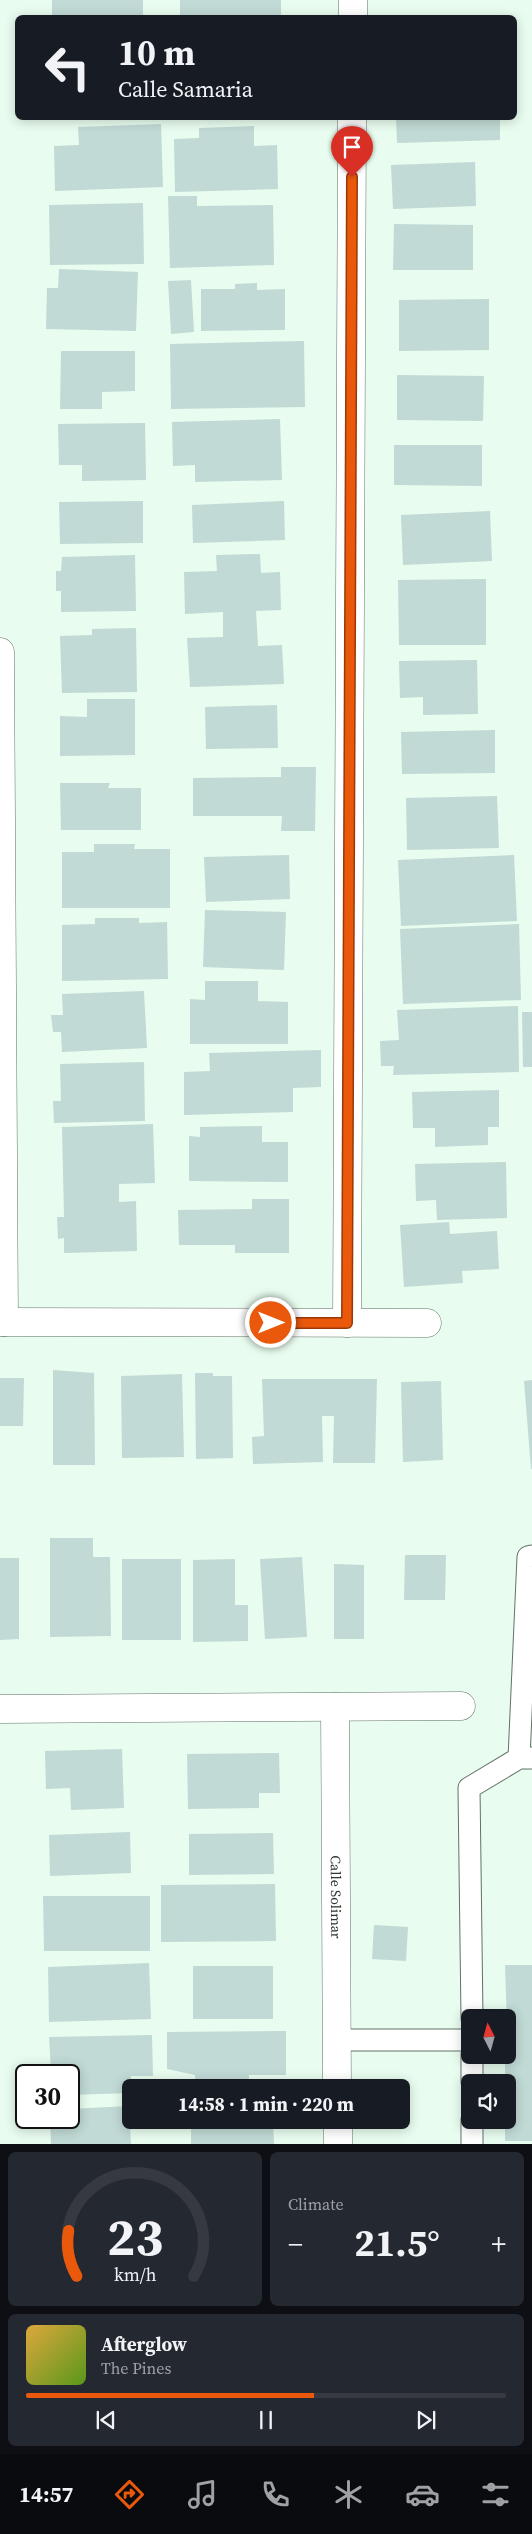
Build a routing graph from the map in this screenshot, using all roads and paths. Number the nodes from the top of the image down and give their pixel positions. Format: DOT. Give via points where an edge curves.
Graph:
graph roads {
  1 [pos="353,0"];
  2 [pos="353,15"];
  3 [pos="352,120"];
  4 [pos="0,652"];
  5 [pos="2,1322"];
  6 [pos="347,1323"];
  7 [pos="427,1323"];
  8 [pos="532,1556"];
  9 [pos="461,1706"];
  10 [pos="335,1707"];
  11 [pos="0,1709"];
  12 [pos="526,1758"];
  13 [pos="472,2009"];
  14 [pos="337,2040"];
  15 [pos="461,2040"];
  16 [pos="337,2079"];
  17 [pos="338,2129"];
  18 [pos="472,2129"];
  19 [pos="338,2144"];
  20 [pos="472,2144"];
  1 -- 2 [label="street"];
  3 -- 6 [label="street"];
  4 -- 5 [label="street"];
  5 -- 6 [label="street"];
  6 -- 7 [label="street"];
  8 -- 12 [label="lane" via="528,1557"];
  9 -- 10 [label="street"];
  10 -- 11 [label="street"];
  10 -- 14 [label="street, Calle Solimar"];
  12 -- 13 [label="lane" via="470,1788"];
  14 -- 15 [label="lane"];
  14 -- 16 [label="street, Calle Solimar"];
  17 -- 19 [label="street"];
  18 -- 20 [label="lane"];
}
